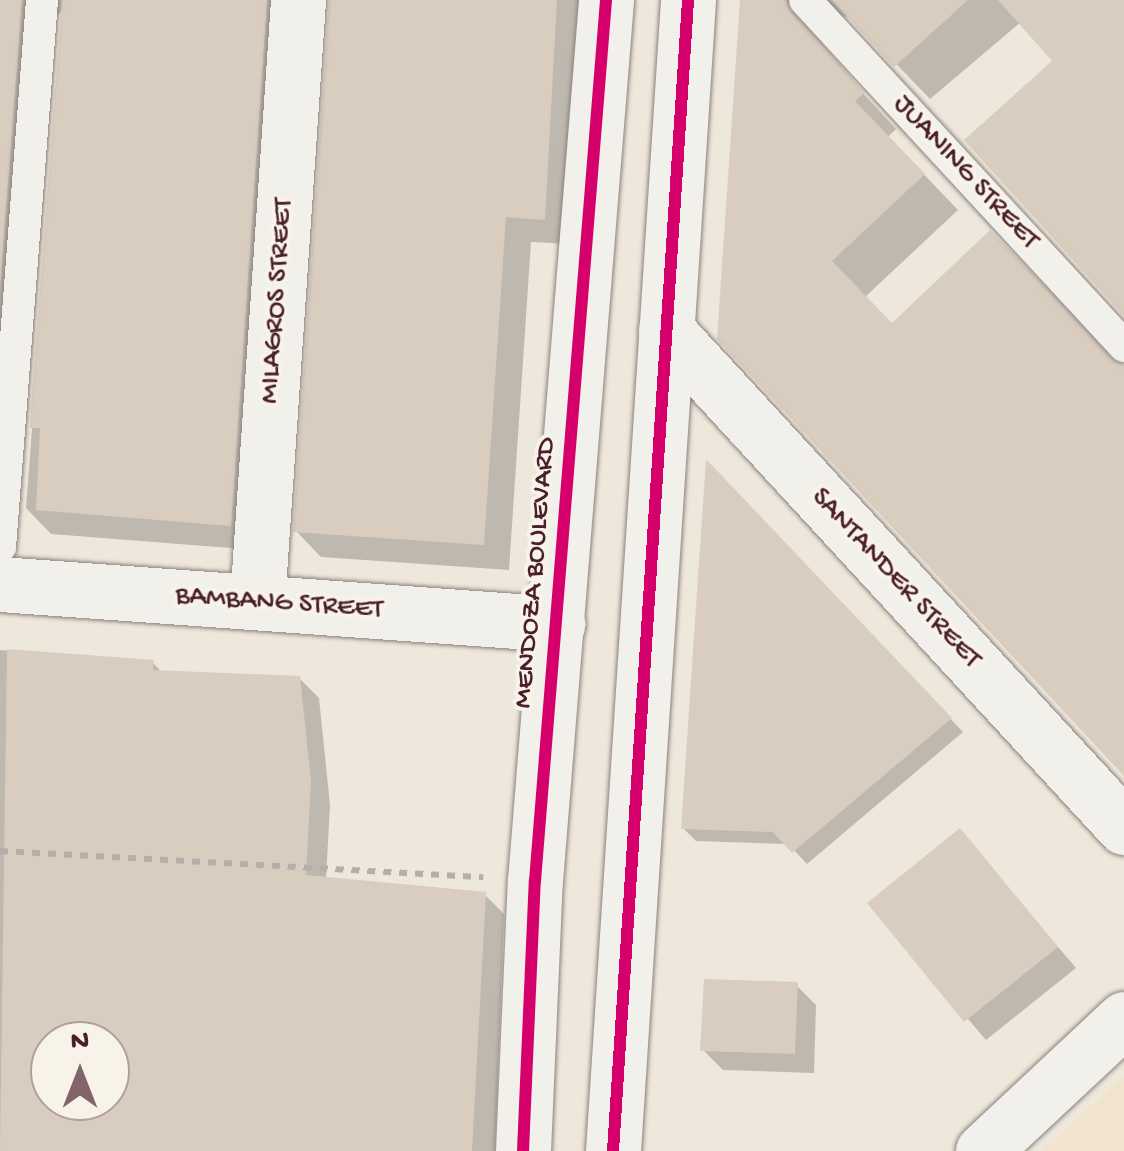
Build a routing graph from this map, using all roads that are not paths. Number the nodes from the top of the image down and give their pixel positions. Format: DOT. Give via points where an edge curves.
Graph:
graph roads {
  1 [pos="42,0"];
  2 [pos="298,0"];
  3 [pos="606,0"];
  4 [pos="688,0"];
  5 [pos="805,0"];
  6 [pos="666,330"];
  7 [pos="1124,346"];
  8 [pos="0,547"];
  9 [pos="0,584"];
  10 [pos="258,602"];
  11 [pos="558,624"];
  12 [pos="1124,827"];
  13 [pos="1124,1019"];
  14 [pos="523,1151"];
  15 [pos="613,1151"];
  16 [pos="983,1151"];
  1 -- 8 [label="lane"];
  2 -- 10 [label="main road, MILAGROS STREET"];
  3 -- 11 [label="main road, MENDOZA BOULEVARD"];
  4 -- 6 [label="main road"];
  5 -- 7 [label="lane, JUANING STREET"];
  6 -- 12 [label="main road, SANTANDER STREET"];
  6 -- 15 [label="main road"];
  9 -- 10 [label="main road, BAMBANG STREET"];
  10 -- 11 [label="main road, BAMBANG STREET"];
  11 -- 14 [label="main road, MENDOZA BOULEVARD" via="534,882"];
  13 -- 16 [label="main road"];
}
